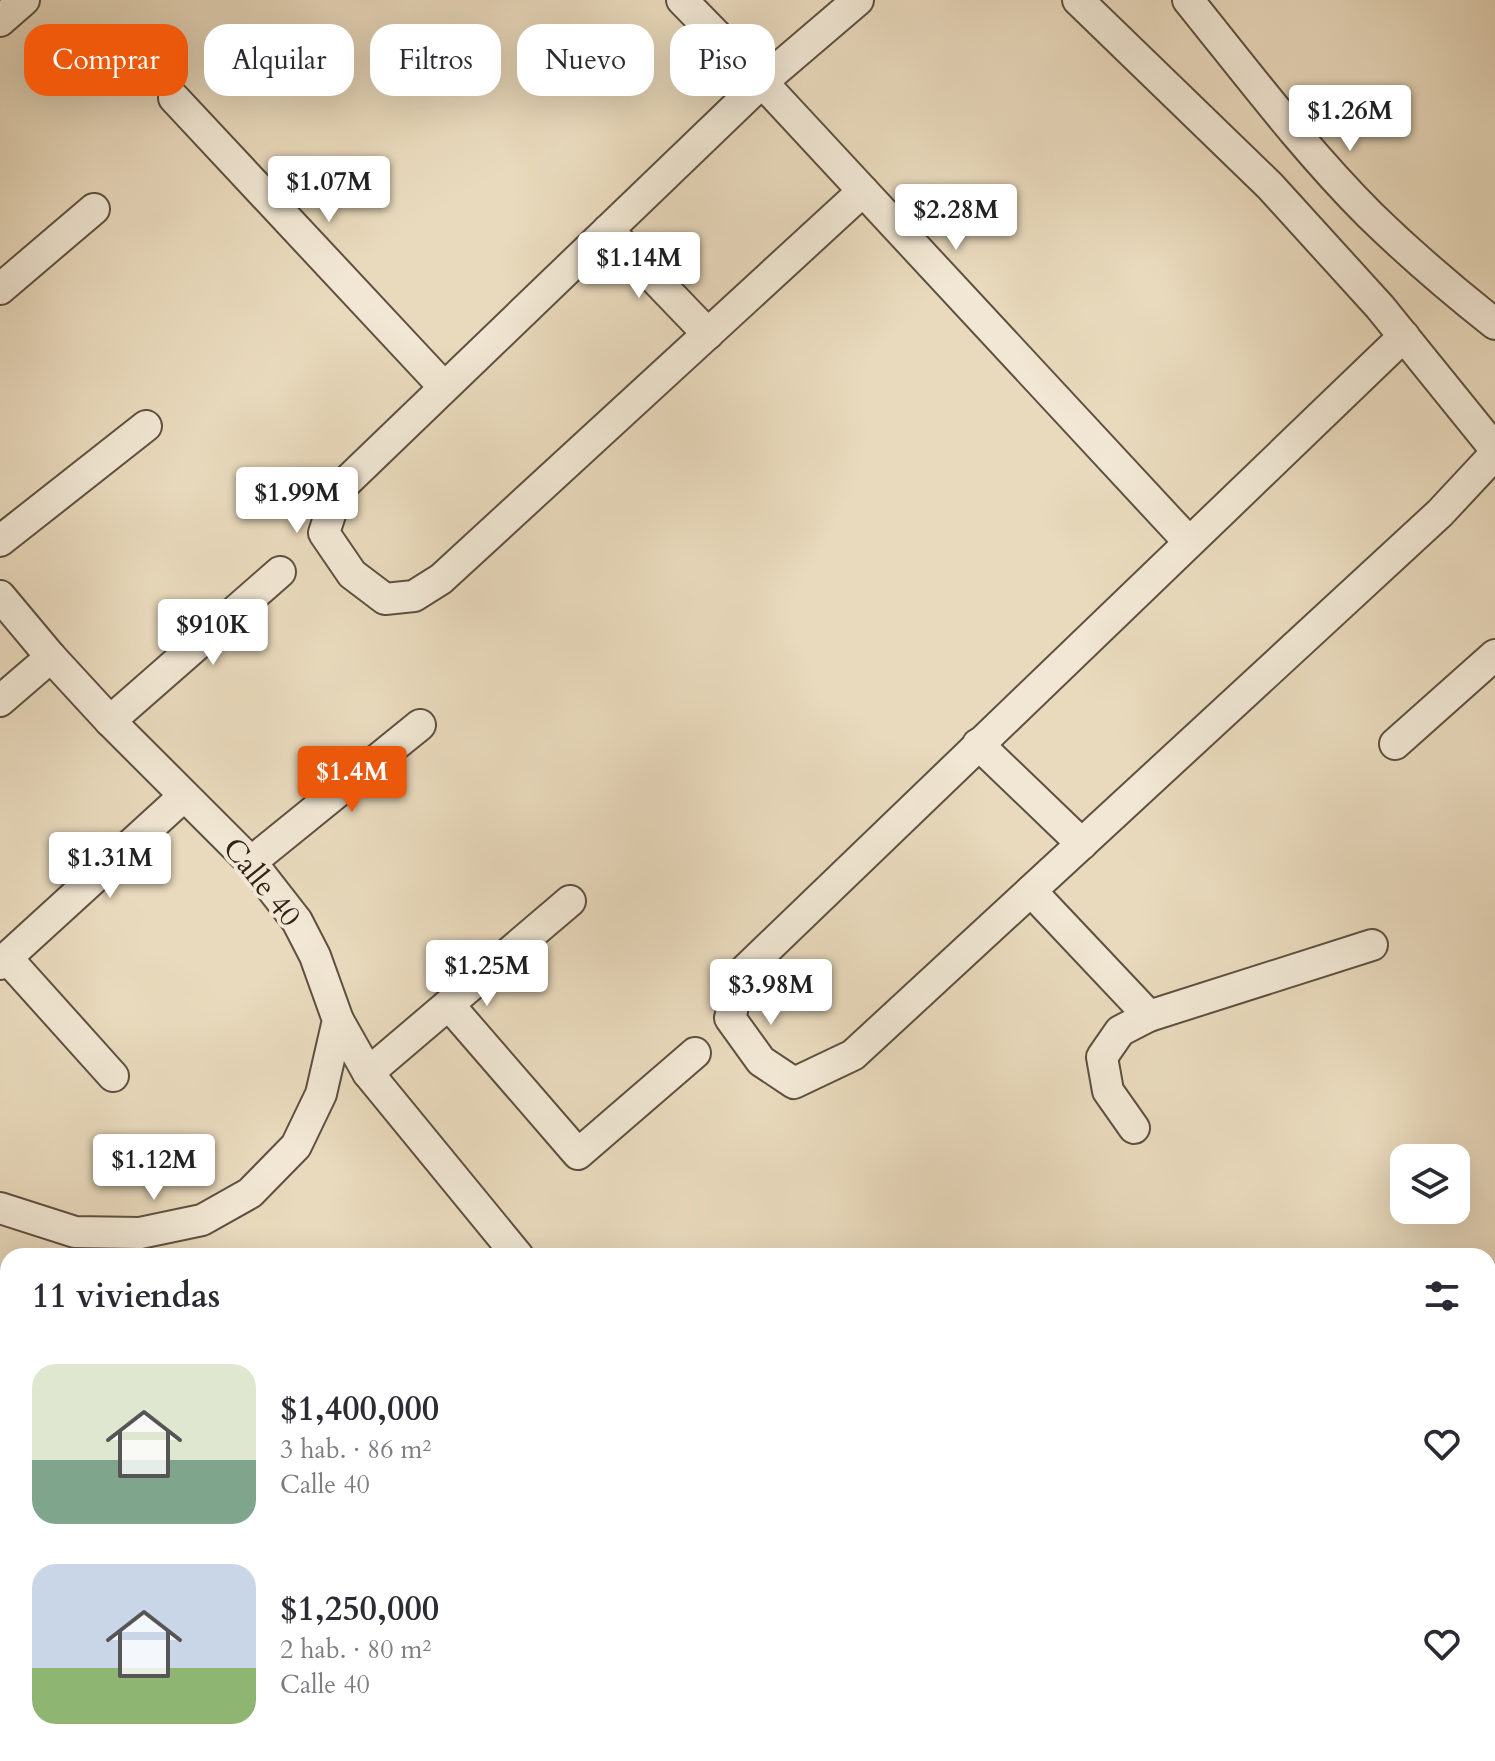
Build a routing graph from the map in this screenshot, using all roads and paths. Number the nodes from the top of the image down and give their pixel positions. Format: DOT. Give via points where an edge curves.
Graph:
graph roads {
  1 [pos="24,0"];
  2 [pos="682,0"];
  3 [pos="858,0"];
  4 [pos="1078,0"];
  5 [pos="1188,0"];
  6 [pos="0,21"];
  7 [pos="705,24"];
  8 [pos="775,71"];
  9 [pos="747,96"];
  10 [pos="775,96"];
  11 [pos="174,98"];
  12 [pos="863,191"];
  13 [pos="94,209"];
  14 [pos="608,230"];
  15 [pos="0,289"];
  16 [pos="1495,324"];
  17 [pos="708,334"];
  18 [pos="1404,336"];
  19 [pos="444,387"];
  20 [pos="146,426"];
  21 [pos="1495,451"];
  22 [pos="0,541"];
  23 [pos="1189,542"];
  24 [pos="280,572"];
  25 [pos="0,596"];
  26 [pos="1495,655"];
  27 [pos="51,657"];
  28 [pos="0,701"];
  29 [pos="110,721"];
  30 [pos="420,725"];
  31 [pos="978,744"];
  32 [pos="1395,744"];
  33 [pos="184,796"];
  34 [pos="1082,844"];
  35 [pos="251,862"];
  36 [pos="1031,891"];
  37 [pos="570,901"];
  38 [pos="1372,945"];
  39 [pos="4,961"];
  40 [pos="449,1005"];
  41 [pos="1149,1016"];
  42 [pos="338,1020"];
  43 [pos="695,1053"];
  44 [pos="368,1073"];
  45 [pos="113,1076"];
  46 [pos="1134,1128"];
  47 [pos="0,1208"];
  48 [pos="137,1244"];
  49 [pos="511,1248"];
  1 -- 6 [label="street"];
  2 -- 7 [label="street"];
  3 -- 8 [label="street"];
  4 -- 18 [label="street" via="1270,186"];
  5 -- 16 [label="street" via="1296,135 1370,215"];
  9 -- 14 [label="street"];
  10 -- 12 [label="street"];
  11 -- 19 [label="street"];
  12 -- 17 [label="street"];
  12 -- 23 [label="street"];
  13 -- 15 [label="street"];
  14 -- 17 [label="street"];
  14 -- 19 [label="street"];
  17 -- 19 [label="street" via="441,579 414,596 385,599 352,574 324,533 338,490"];
  18 -- 21 [label="street"];
  18 -- 23 [label="street"];
  20 -- 22 [label="street"];
  21 -- 34 [label="street" via="1440,513"];
  23 -- 31 [label="street"];
  24 -- 29 [label="street"];
  25 -- 27 [label="street, Calle 40"];
  26 -- 32 [label="street"];
  27 -- 28 [label="street"];
  27 -- 29 [label="street, Calle 40"];
  29 -- 33 [label="street, Calle 40"];
  30 -- 35 [label="street"];
  31 -- 34 [label="street"];
  31 -- 36 [label="street" via="742,973 730,1018 761,1061 794,1083 853,1055"];
  33 -- 35 [label="street, Calle 40"];
  33 -- 39 [label="street"];
  34 -- 36 [label="street"];
  35 -- 42 [label="street, Calle 40" via="297,921"];
  36 -- 41 [label="street"];
  37 -- 40 [label="street"];
  38 -- 41 [label="street"];
  39 -- 45 [label="street"];
  40 -- 43 [label="street" via="578,1154"];
  40 -- 44 [label="street"];
  41 -- 46 [label="street" via="1120,1031 1102,1057 1108,1091"];
  42 -- 44 [label="street, Calle 40"];
  42 -- 48 [label="street" via="321,1094 296,1146 250,1193 202,1220"];
  44 -- 49 [label="street, Calle 40"];
  47 -- 48 [label="street" via="75,1232"];
}
